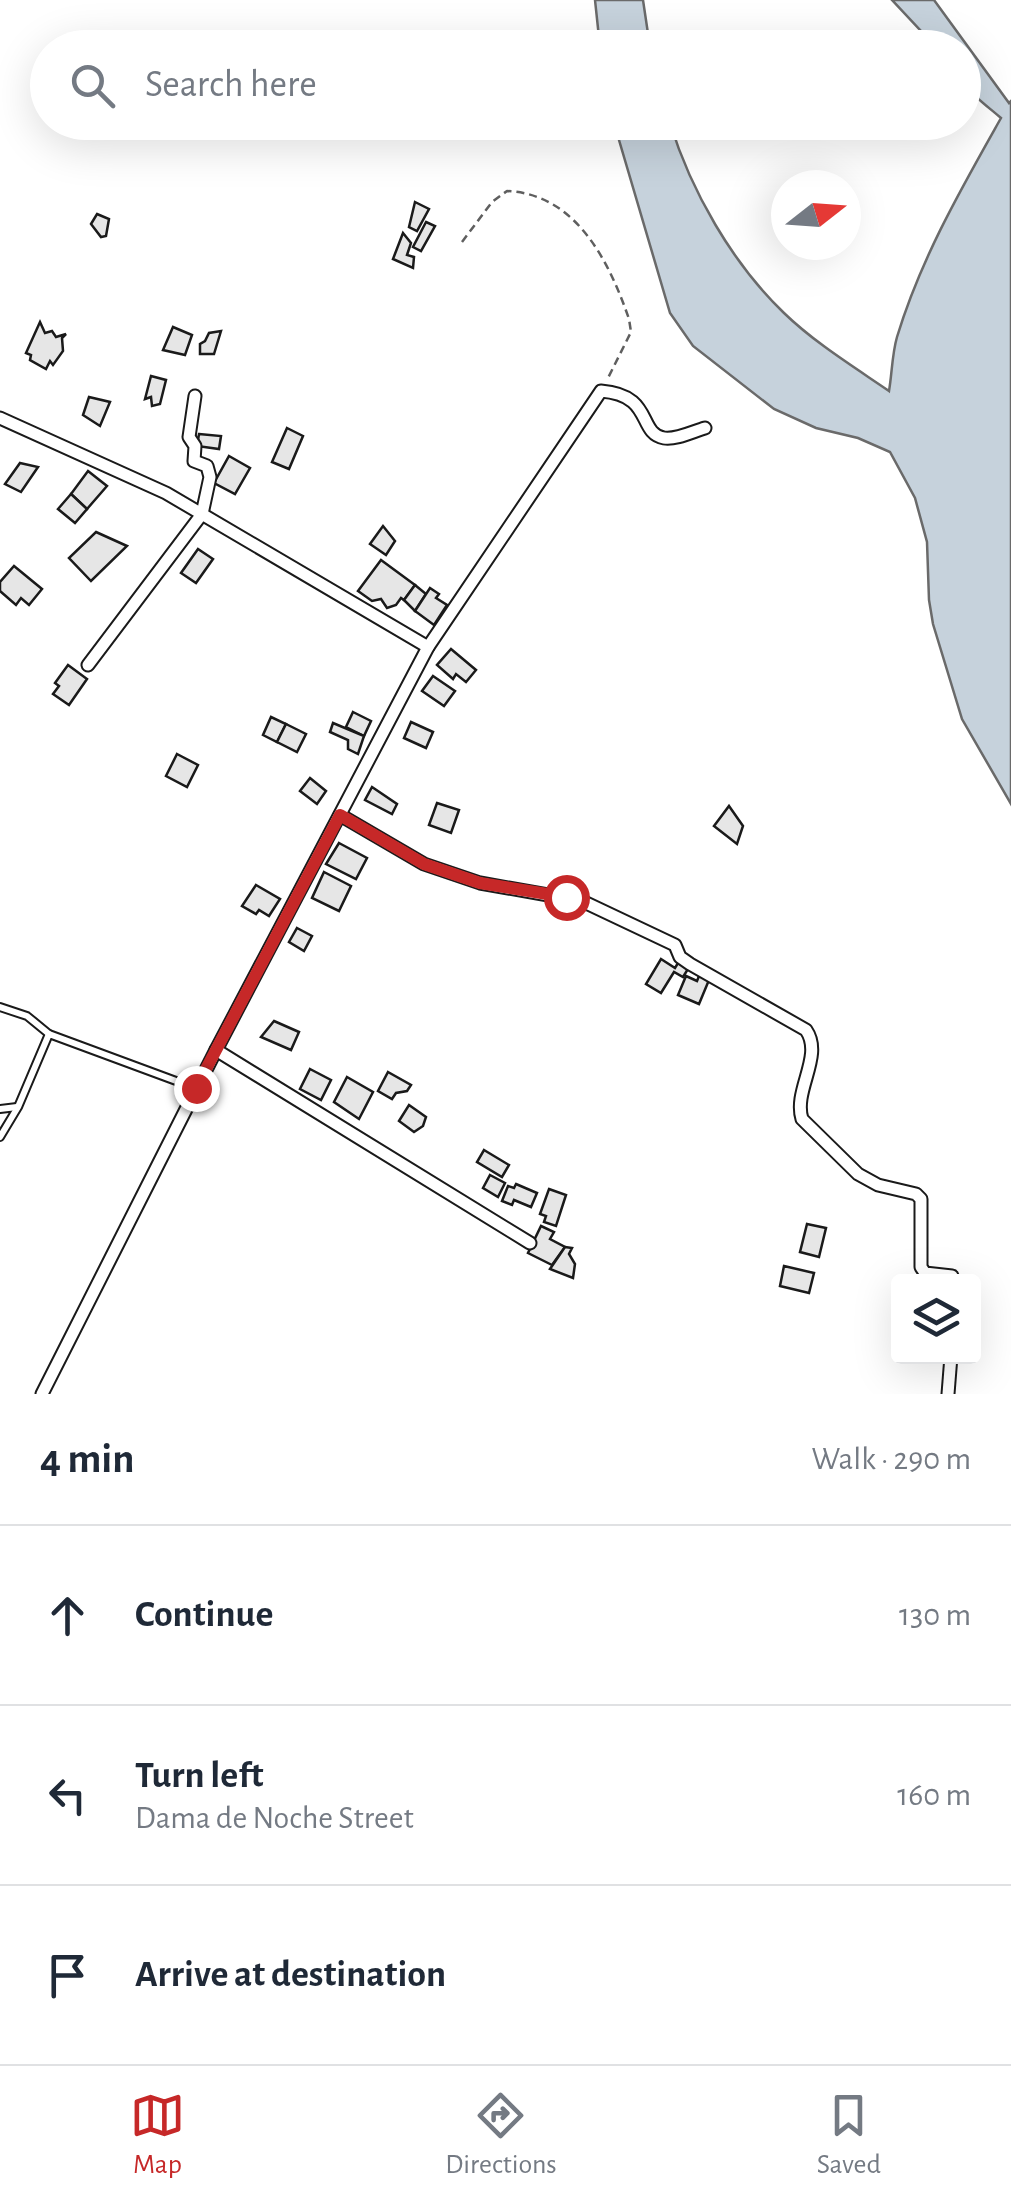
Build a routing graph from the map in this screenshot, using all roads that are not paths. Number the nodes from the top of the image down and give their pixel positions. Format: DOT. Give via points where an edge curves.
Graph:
graph roads {
  1 [pos="195,396"];
  2 [pos="0,418"];
  3 [pos="705,428"];
  4 [pos="202,514"];
  5 [pos="428,647"];
  6 [pos="88,665"];
  7 [pos="340,815"];
  8 [pos="0,1006"];
  9 [pos="49,1034"];
  10 [pos="216,1050"];
  11 [pos="196,1088"];
  12 [pos="18,1106"];
  13 [pos="0,1108"];
  14 [pos="0,1137"];
  15 [pos="530,1243"];
  16 [pos="948,1274"];
  17 [pos="950,1364"];
  18 [pos="42,1394"];
  19 [pos="948,1394"];
  1 -- 4 [label="street" via="189,435 194,460 207,466 210,477"];
  2 -- 4 [label="street"];
  3 -- 5 [label="street" via="660,438 634,400 602,392"];
  4 -- 5 [label="street"];
  4 -- 6 [label="street"];
  5 -- 7 [label="street"];
  7 -- 10 [label="street"];
  7 -- 16 [label="street" via="424,864 480,883 592,904 667,940 680,958 806,1030 812,1042 802,1119 858,1174 916,1194 921,1267"];
  8 -- 9 [label="lane"];
  9 -- 11 [label="lane"];
  9 -- 12 [label="lane"];
  10 -- 11 [label="street"];
  10 -- 15 [label="street"];
  11 -- 18 [label="street"];
  12 -- 13 [label="lane"];
  12 -- 14 [label="lane"];
  17 -- 19 [label="street"];
}
